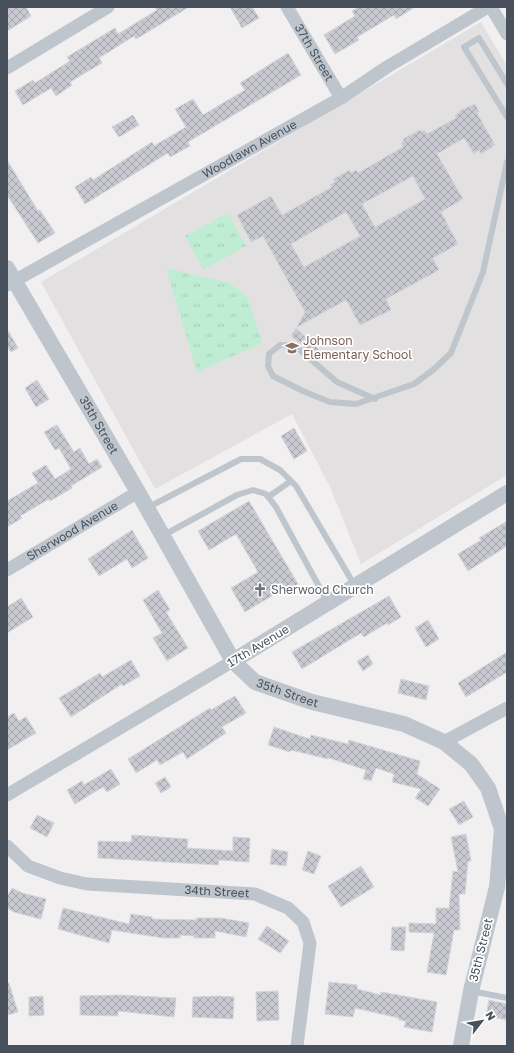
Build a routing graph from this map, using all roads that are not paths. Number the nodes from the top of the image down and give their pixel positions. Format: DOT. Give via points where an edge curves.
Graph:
graph roads {
  1 [pos="108,7"];
  2 [pos="287,7"];
  3 [pos="488,7"];
  4 [pos="491,7"];
  5 [pos="507,34"];
  6 [pos="7,68"];
  7 [pos="507,84"];
  8 [pos="341,98"];
  9 [pos="507,117"];
  10 [pos="507,162"];
  11 [pos="9,278"];
  12 [pos="375,399"];
  13 [pos="291,481"];
  14 [pos="138,492"];
  15 [pos="507,493"];
  16 [pos="268,497"];
  17 [pos="147,508"];
  18 [pos="162,536"];
  19 [pos="7,570"];
  20 [pos="355,586"];
  21 [pos="328,603"];
  22 [pos="233,661"];
  23 [pos="507,708"];
  24 [pos="444,742"];
  25 [pos="7,795"];
  26 [pos="7,846"];
  27 [pos="502,887"];
  28 [pos="471,991"];
  29 [pos="507,998"];
  30 [pos="297,1046"];
  31 [pos="461,1046"];
  1 -- 6 [label="street"];
  2 -- 8 [label="street, 37th Street"];
  3 -- 8 [label="street, Woodlawn Avenue" via="387,67"];
  4 -- 5 [label="street"];
  7 -- 9 [label="lane" via="479,38 464,47"];
  8 -- 11 [label="street, Woodlawn Avenue"];
  10 -- 12 [label="lane" via="483,272 451,353 414,384"];
  11 -- 14 [label="street, 35th Street"];
  12 -- 12 [label="lane" via="356,404 330,402 303,391 273,376 268,366 269,354 280,345 295,346 337,382"];
  13 -- 16 [label="lane"];
  13 -- 17 [label="lane" via="280,470 260,460 241,459"];
  13 -- 20 [label="lane"];
  14 -- 17 [label="street, 35th Street"];
  14 -- 19 [label="street, Sherwood Avenue"];
  15 -- 20 [label="street, 17th Avenue"];
  16 -- 18 [label="lane" via="253,490 237,495"];
  16 -- 21 [label="lane" via="276,507"];
  17 -- 18 [label="street, 35th Street"];
  18 -- 22 [label="street, 35th Street"];
  20 -- 21 [label="street, 17th Avenue"];
  21 -- 22 [label="street, 17th Avenue"];
  22 -- 24 [label="street, 35th Street" via="255,682 312,702 404,724"];
  22 -- 25 [label="street, 17th Avenue"];
  23 -- 24 [label="street"];
  24 -- 27 [label="street, 35th Street" via="471,764 488,788 502,829"];
  26 -- 30 [label="street, 34th Street" via="28,866 60,878 87,884 255,894 288,908 303,922 310,943"];
  27 -- 28 [label="street, 35th Street"];
  28 -- 29 [label="lane"];
  28 -- 31 [label="street, 35th Street"];
}
